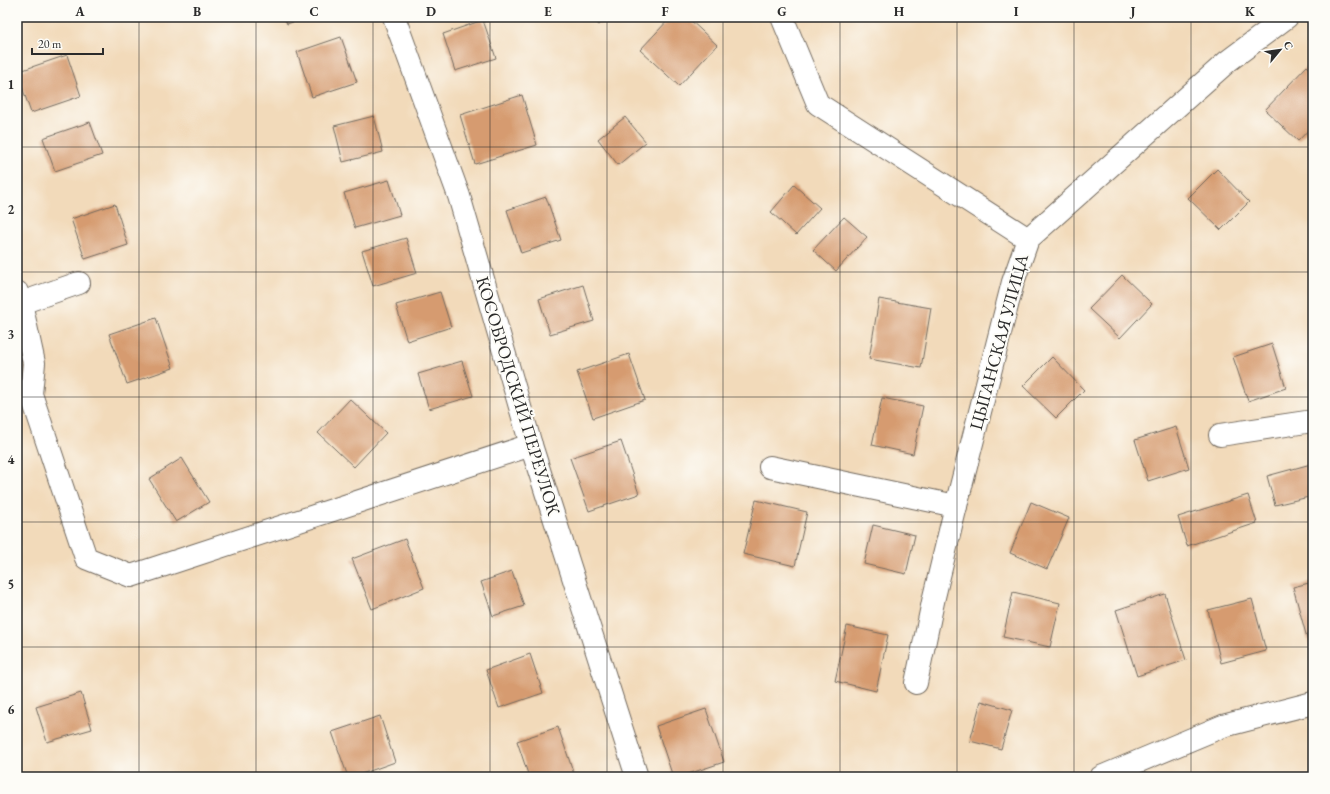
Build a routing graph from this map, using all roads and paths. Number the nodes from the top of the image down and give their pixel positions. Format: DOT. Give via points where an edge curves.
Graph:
graph roads {
  1 [pos="394,17"];
  2 [pos="782,17"];
  3 [pos="1287,17"];
  4 [pos="1028,239"];
  5 [pos="79,283"];
  6 [pos="19,297"];
  7 [pos="1313,422"];
  8 [pos="1220,434"];
  9 [pos="531,445"];
  10 [pos="770,467"];
  11 [pos="956,506"];
  12 [pos="916,683"];
  13 [pos="1313,703"];
  14 [pos="636,777"];
  15 [pos="1101,777"];
  1 -- 9 [label="street, КОСОБРОДСКИЙ ПЕРЕУЛОК" via="458,196"];
  2 -- 4 [label="street" via="818,104"];
  3 -- 4 [label="street, ЦЫГАНСКАЯ УЛИЦА" via="1228,61"];
  4 -- 11 [label="street, ЦЫГАНСКАЯ УЛИЦА" via="1013,282"];
  5 -- 6 [label="street"];
  6 -- 9 [label="street" via="34,363 31,394 86,558 131,576"];
  7 -- 8 [label="street"];
  9 -- 14 [label="street, КОСОБРОДСКИЙ ПЕРЕУЛОК"];
  10 -- 11 [label="street"];
  11 -- 12 [label="street, ЦЫГАНСКАЯ УЛИЦА"];
  13 -- 15 [label="street" via="1223,726"];
}
